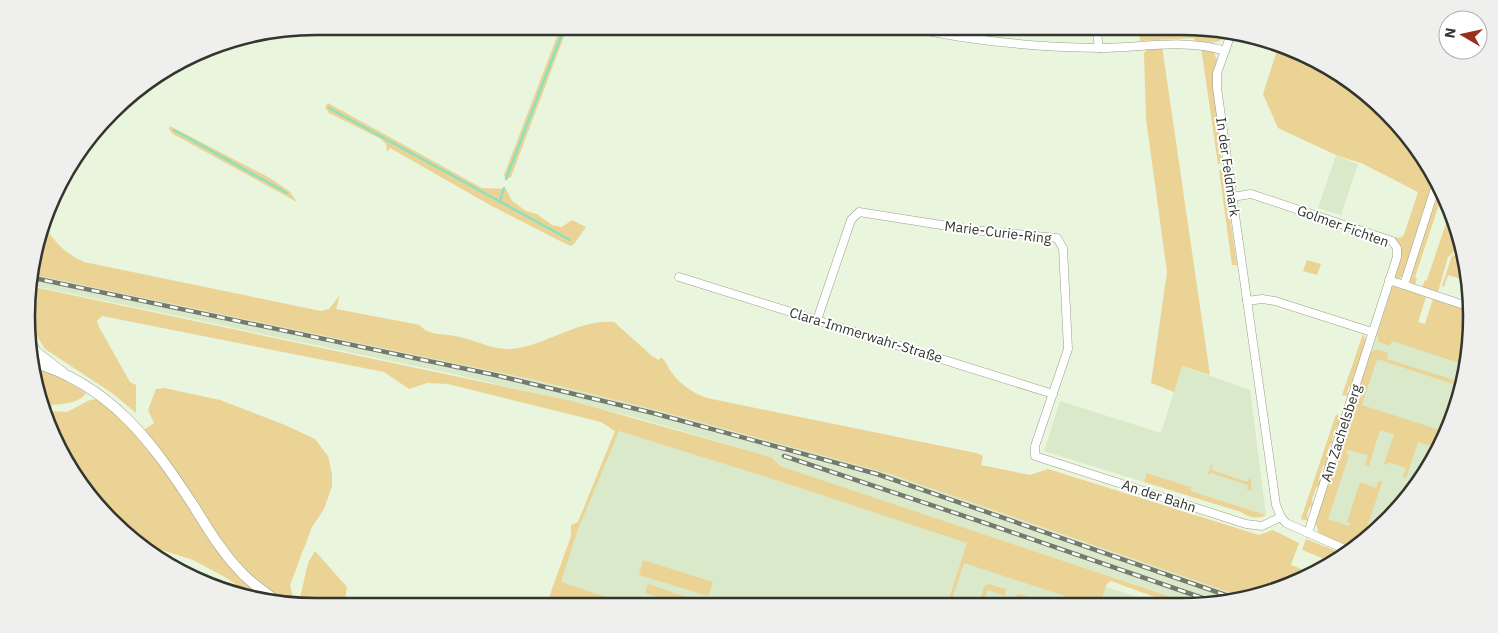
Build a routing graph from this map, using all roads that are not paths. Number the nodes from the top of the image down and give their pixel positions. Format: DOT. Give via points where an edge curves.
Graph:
graph roads {
  1 [pos="955,35"];
  2 [pos="1097,35"];
  3 [pos="1229,39"];
  4 [pos="1099,48"];
  5 [pos="1225,51"];
  6 [pos="1434,192"];
  7 [pos="1232,196"];
  8 [pos="679,277"];
  9 [pos="1389,280"];
  10 [pos="1404,285"];
  11 [pos="1247,301"];
  12 [pos="1462,304"];
  13 [pos="817,320"];
  14 [pos="1372,332"];
  15 [pos="37,353"];
  16 [pos="39,365"];
  17 [pos="62,373"];
  18 [pos="1053,394"];
  19 [pos="1038,458"];
  20 [pos="1280,518"];
  21 [pos="1308,533"];
  22 [pos="1343,547"];
  23 [pos="267,594"];
  1 -- 4 [label="street" via="989,41"];
  2 -- 4 [label="street"];
  3 -- 5 [label="street, In der Feldmark"];
  4 -- 5 [label="street" via="1200,46"];
  5 -- 7 [label="street, In der Feldmark" via="1217,88"];
  6 -- 10 [label="street"];
  7 -- 9 [label="street, Golmer Fichten" via="1251,194 1392,241 1398,252"];
  7 -- 11 [label="street, In der Feldmark"];
  8 -- 13 [label="street, Clara-Immerwahr-Straße"];
  9 -- 10 [label="street"];
  9 -- 14 [label="street, Golmer Fichten"];
  10 -- 12 [label="street"];
  11 -- 14 [label="street" via="1274,301"];
  11 -- 20 [label="street, In der Feldmark" via="1274,497"];
  13 -- 18 [label="street, Clara-Immerwahr-Straße"];
  13 -- 18 [label="street, Marie-Curie-Ring" via="851,220 859,212 973,230 1057,238 1063,248 1068,345"];
  14 -- 21 [label="street, Am Zachelsberg"];
  15 -- 17 [label="street"];
  16 -- 17 [label="street"];
  17 -- 23 [label="street" via="107,400 144,435 229,558 245,577"];
  18 -- 19 [label="street, Marie-Curie-Ring" via="1036,446"];
  19 -- 20 [label="street, An der Bahn" via="1246,524 1262,526"];
  20 -- 21 [label="street"];
  21 -- 22 [label="street"];
}
